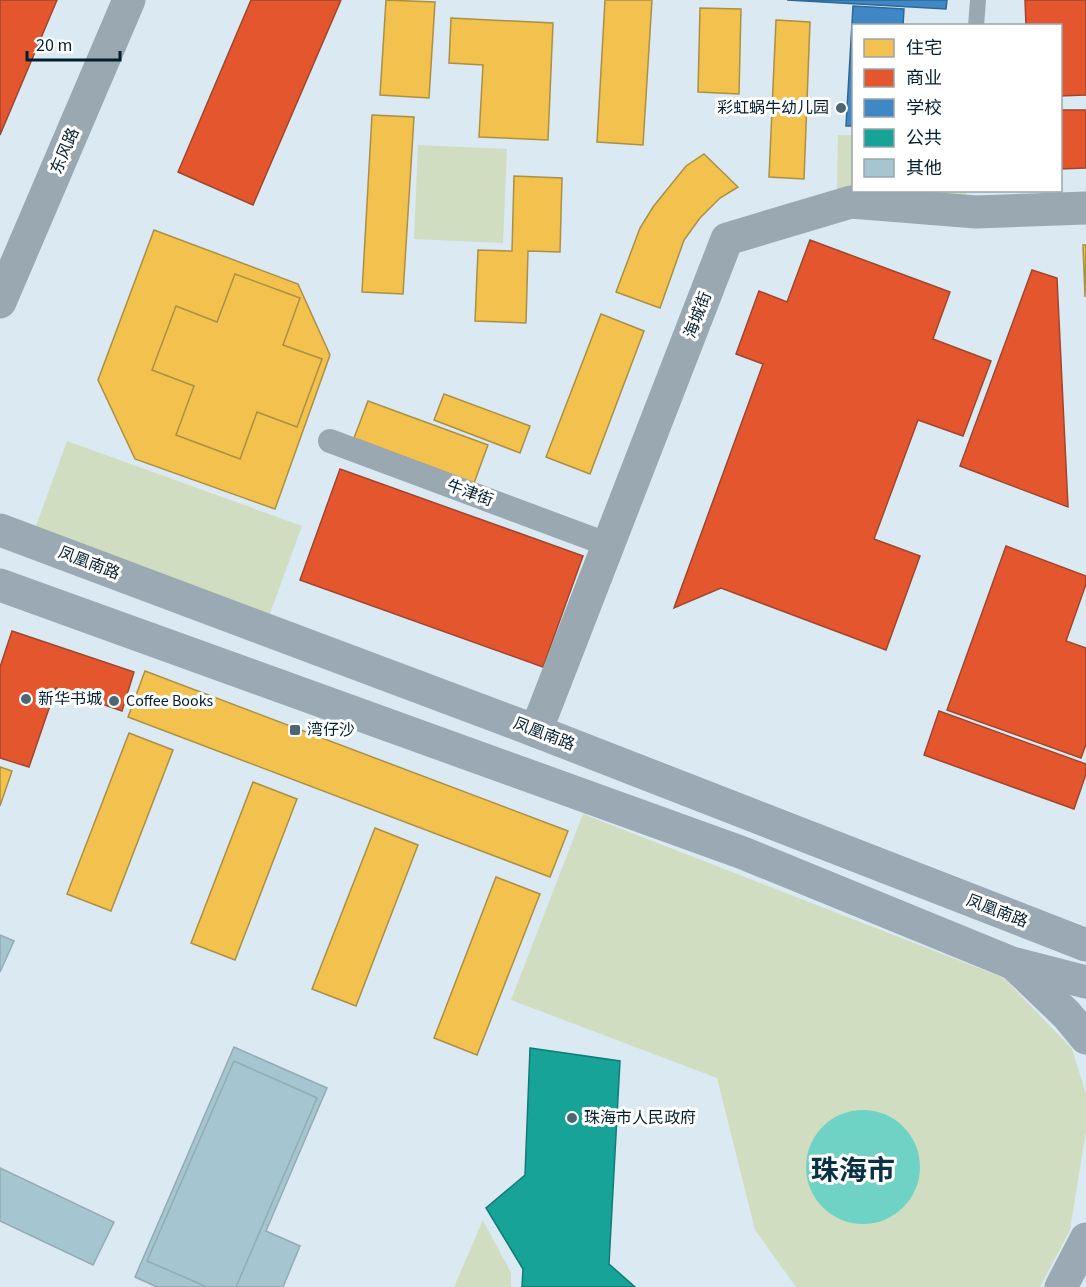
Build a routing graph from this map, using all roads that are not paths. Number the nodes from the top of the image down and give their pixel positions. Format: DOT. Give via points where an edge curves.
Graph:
graph roads {
  1 [pos="129,0"];
  2 [pos="978,0"];
  3 [pos="976,24"];
  4 [pos="976,201"];
  5 [pos="1086,208"];
  6 [pos="0,302"];
  7 [pos="330,441"];
  8 [pos="0,530"];
  9 [pos="609,545"];
  10 [pos="0,585"];
  11 [pos="536,731"];
  12 [pos="1086,945"];
  13 [pos="1012,963"];
  14 [pos="1086,982"];
  15 [pos="1086,1038"];
  16 [pos="1086,1239"];
  17 [pos="1061,1287"];
  1 -- 6 [label="street, 东风路"];
  2 -- 3 [label="lane"];
  4 -- 5 [label="street, 海城街"];
  4 -- 9 [label="street, 海城街" via="851,202 727,239"];
  7 -- 9 [label="street, 牛津街"];
  8 -- 11 [label="main road, 凤凰南路"];
  9 -- 11 [label="street, 海城街"];
  10 -- 13 [label="main road" via="743,853"];
  11 -- 12 [label="main road, 凤凰南路"];
  13 -- 14 [label="main road"];
  13 -- 15 [label="main road"];
  16 -- 17 [label="main road"];
}
